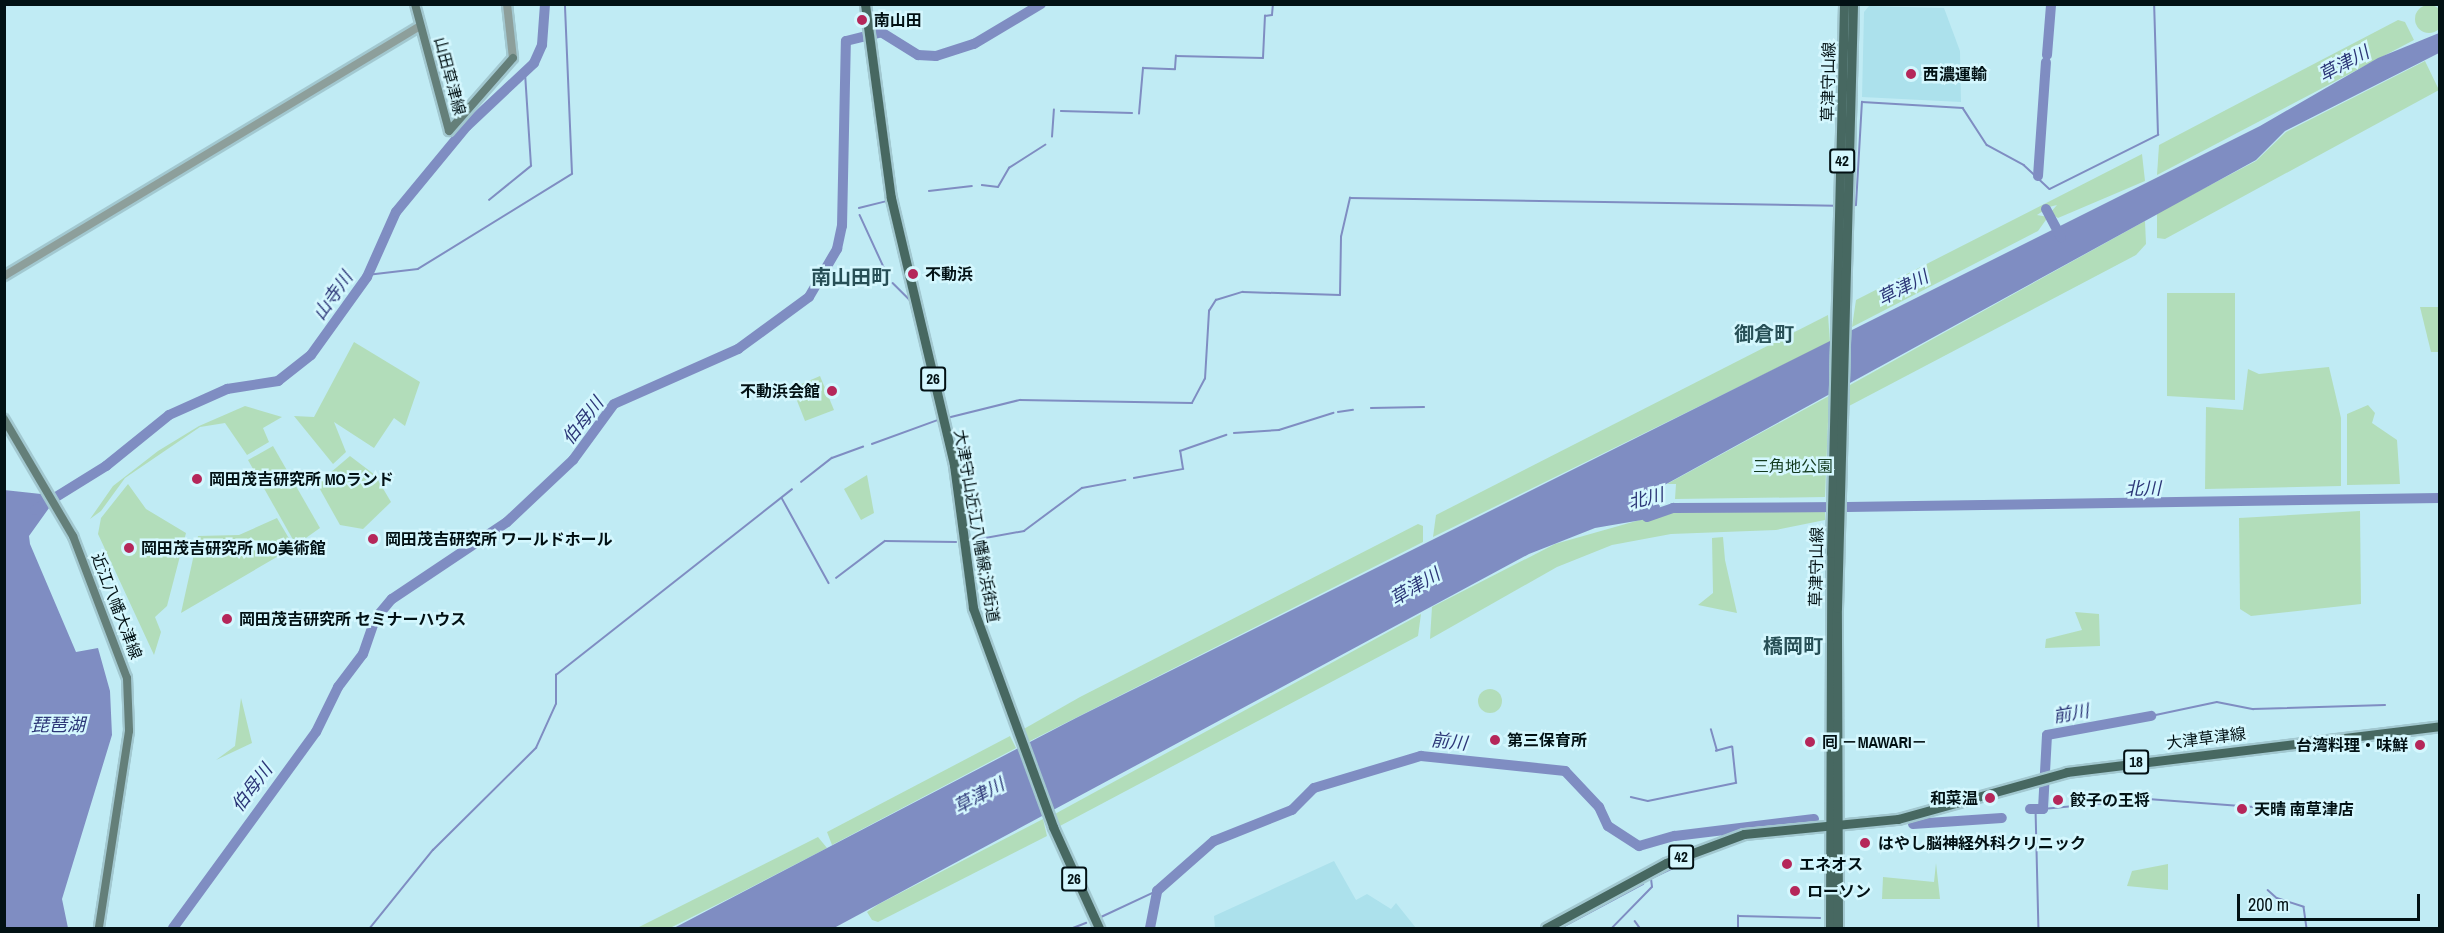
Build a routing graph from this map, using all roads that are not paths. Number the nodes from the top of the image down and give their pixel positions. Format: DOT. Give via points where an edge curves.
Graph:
graph roads {
  1 [pos="415,4"];
  2 [pos="507,4"];
  3 [pos="865,4"];
  4 [pos="1844,4"];
  5 [pos="1853,4"];
  6 [pos="420,26"];
  7 [pos="513,58"];
  8 [pos="4,276"];
  9 [pos="1841,316"];
  10 [pos="4,419"];
  11 [pos="2439,726"];
  12 [pos="1834,824"];
  13 [pos="99,928"];
  14 [pos="1099,928"];
  15 [pos="1546,928"];
  16 [pos="1830,928"];
  17 [pos="1838,928"];
  1 -- 6 [label="main road, 山田草津線"];
  2 -- 7 [label="street"];
  3 -- 14 [label="main road, 大津守山近江八幡線;浜街道 / 26" via="891,198 954,465 973,608 1053,827"];
  4 -- 9 [label="main road, 草津守山線 / 42"];
  5 -- 9 [label="main road, 草津守山線 / 42"];
  6 -- 7 [label="main road, 山田草津線" via="449,131"];
  6 -- 8 [label="street"];
  9 -- 12 [label="main road, 草津守山線 / 42" via="1835,530"];
  10 -- 13 [label="main road, 近江八幡大津線" via="58,505 120,647 129,691 129,731"];
  11 -- 12 [label="main road, 大津草津線 / 18" via="2067,772 1898,819"];
  12 -- 15 [label="main road, 42" via="1760,830 1706,847"];
  12 -- 16 [label="main road"];
  12 -- 17 [label="main road"];
}
